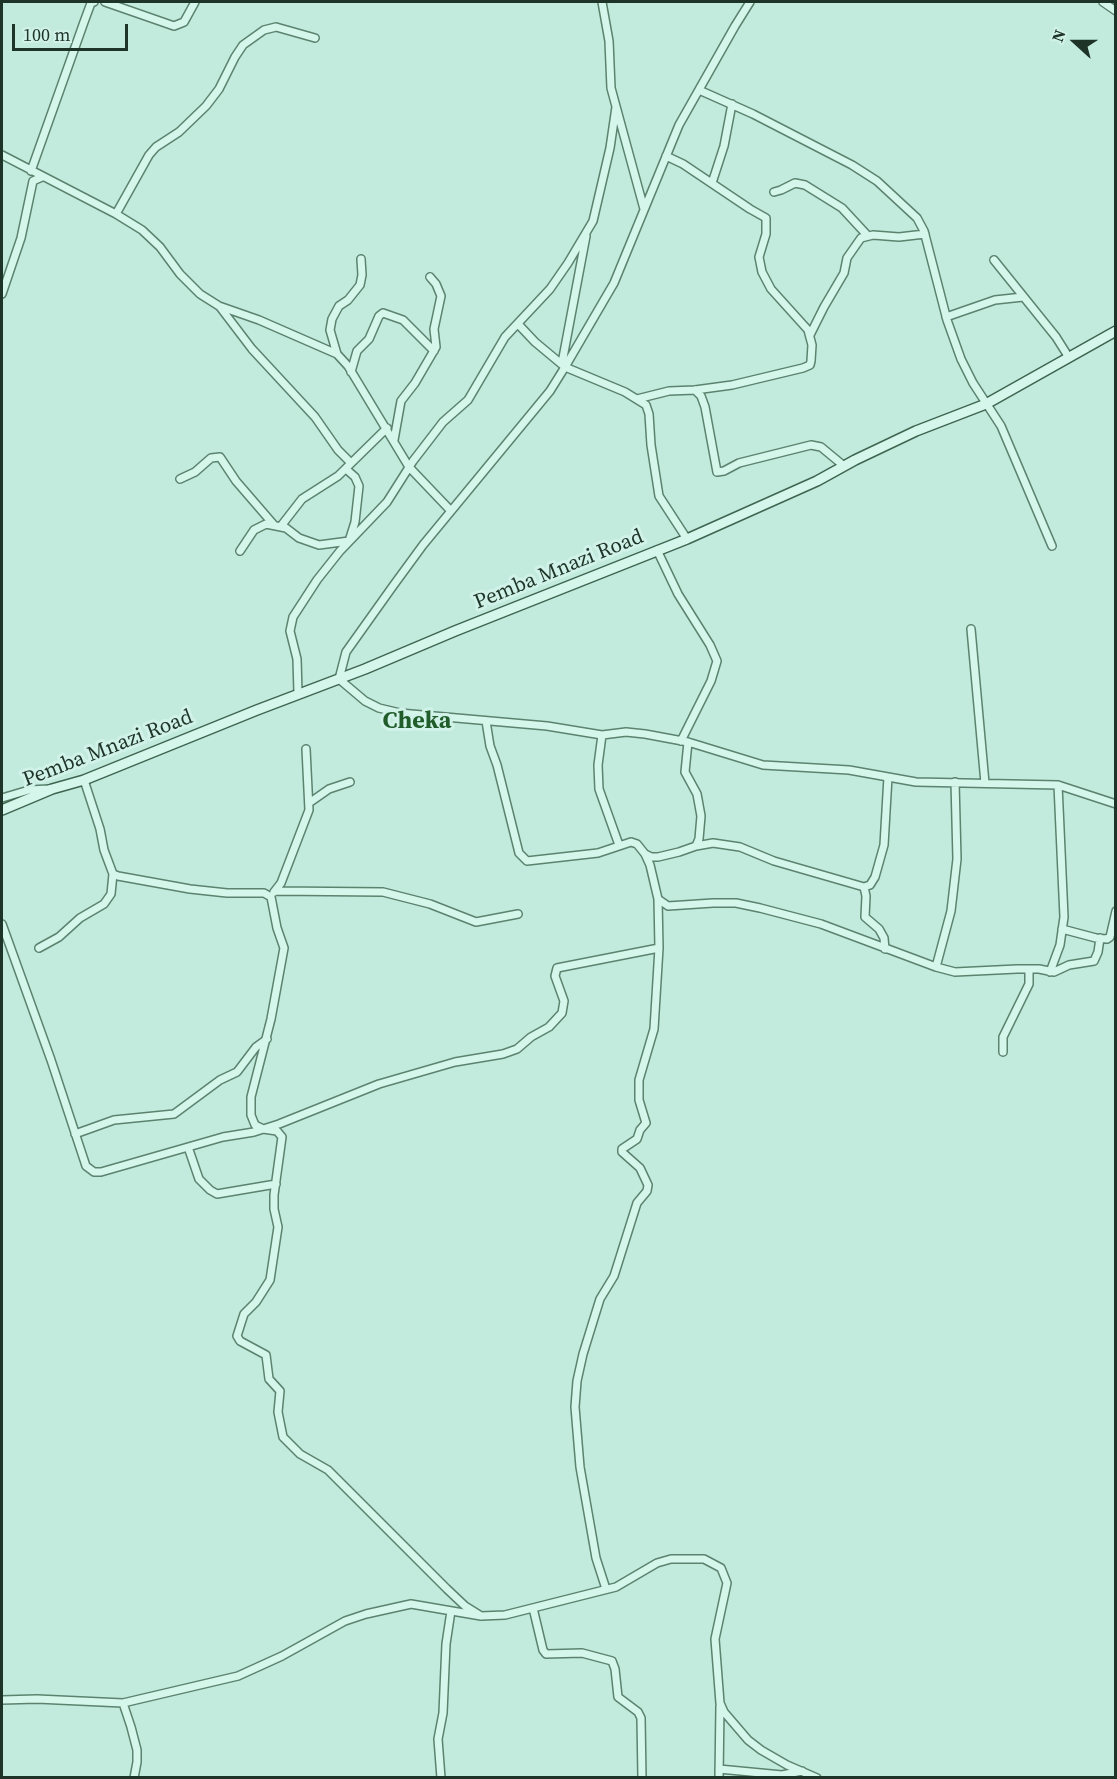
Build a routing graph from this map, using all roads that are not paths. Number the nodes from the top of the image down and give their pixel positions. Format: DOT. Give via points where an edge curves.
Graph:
graph roads {
  1 [pos="94,2"];
  2 [pos="105,2"];
  3 [pos="195,2"];
  4 [pos="602,2"];
  5 [pos="750,2"];
  6 [pos="1103,2"];
  7 [pos="1116,11"];
  8 [pos="315,38"];
  9 [pos="699,90"];
  10 [pos="732,104"];
  11 [pos="616,107"];
  12 [pos="2,155"];
  13 [pos="666,156"];
  14 [pos="31,171"];
  15 [pos="42,177"];
  16 [pos="712,183"];
  17 [pos="774,192"];
  18 [pos="644,209"];
  19 [pos="116,214"];
  20 [pos="586,232"];
  21 [pos="925,234"];
  22 [pos="867,235"];
  23 [pos="361,259"];
  24 [pos="994,260"];
  25 [pos="430,277"];
  26 [pos="2,294"];
  27 [pos="1023,297"];
  28 [pos="219,306"];
  29 [pos="946,317"];
  30 [pos="518,324"];
  31 [pos="1116,330"];
  32 [pos="810,335"];
  33 [pos="435,351"];
  34 [pos="337,354"];
  35 [pos="1068,356"];
  36 [pos="564,365"];
  37 [pos="351,372"];
  38 [pos="695,390"];
  39 [pos="637,399"];
  40 [pos="986,404"];
  41 [pos="387,428"];
  42 [pos="394,440"];
  43 [pos="348,466"];
  44 [pos="844,466"];
  45 [pos="409,467"];
  46 [pos="180,479"];
  47 [pos="451,511"];
  48 [pos="277,525"];
  49 [pos="687,539"];
  50 [pos="349,541"];
  51 [pos="1052,546"];
  52 [pos="657,550"];
  53 [pos="240,551"];
  54 [pos="971,629"];
  55 [pos="339,679"];
  56 [pos="298,693"];
  57 [pos="486,721"];
  58 [pos="602,735"];
  59 [pos="685,742"];
  60 [pos="306,750"];
  61 [pos="888,777"];
  62 [pos="84,780"];
  63 [pos="350,782"];
  64 [pos="955,782"];
  65 [pos="985,783"];
  66 [pos="1058,784"];
  67 [pos="52,789"];
  68 [pos="2,798"];
  69 [pos="309,803"];
  70 [pos="1116,804"];
  71 [pos="2,810"];
  72 [pos="619,845"];
  73 [pos="696,846"];
  74 [pos="645,854"];
  75 [pos="113,874"];
  76 [pos="864,887"];
  77 [pos="272,893"];
  78 [pos="658,899"];
  79 [pos="1116,910"];
  80 [pos="518,914"];
  81 [pos="2,924"];
  82 [pos="1062,929"];
  83 [pos="1101,938"];
  84 [pos="39,948"];
  85 [pos="659,948"];
  86 [pos="885,949"];
  87 [pos="936,967"];
  88 [pos="1029,969"];
  89 [pos="1050,972"];
  90 [pos="267,1039"];
  91 [pos="1004,1052"];
  92 [pos="263,1129"];
  93 [pos="75,1134"];
  94 [pos="188,1147"];
  95 [pos="276,1184"];
  96 [pos="606,1589"];
  97 [pos="533,1608"];
  98 [pos="451,1611"];
  99 [pos="481,1616"];
  100 [pos="2,1700"];
  101 [pos="123,1703"];
  102 [pos="720,1703"];
  103 [pos="719,1768"];
  104 [pos="802,1771"];
  105 [pos="817,1777"];
  106 [pos="134,1778"];
  107 [pos="441,1778"];
  108 [pos="642,1778"];
  109 [pos="719,1778"];
  1 -- 14 [label="street"];
  2 -- 3 [label="street" via="174,26 184,22"];
  4 -- 11 [label="street"];
  5 -- 9 [label="street"];
  6 -- 7 [label="street"];
  8 -- 19 [label="street" via="276,27 264,30 243,45 206,106 149,155"];
  9 -- 10 [label="street"];
  9 -- 13 [label="street"];
  10 -- 16 [label="street"];
  10 -- 21 [label="street" via="877,181 917,218"];
  11 -- 18 [label="street"];
  11 -- 20 [label="street" via="597,208"];
  12 -- 14 [label="street"];
  13 -- 16 [label="street"];
  13 -- 18 [label="street"];
  14 -- 15 [label="street"];
  15 -- 19 [label="street"];
  15 -- 26 [label="street" via="33,181 21,238"];
  16 -- 32 [label="street" via="766,218 759,257 762,273"];
  17 -- 22 [label="street" via="795,183 804,184 842,208"];
  18 -- 36 [label="street" via="614,283"];
  19 -- 28 [label="street" via="156,242 180,274"];
  20 -- 30 [label="street" via="558,279"];
  20 -- 36 [label="street"];
  21 -- 22 [label="street"];
  21 -- 29 [label="street"];
  22 -- 32 [label="street" via="856,243 847,258 844,273"];
  23 -- 34 [label="street" via="360,285 332,319 330,330"];
  24 -- 27 [label="street"];
  25 -- 33 [label="street" via="441,296 435,323"];
  27 -- 29 [label="street" via="995,300"];
  27 -- 35 [label="street"];
  28 -- 34 [label="street"];
  28 -- 43 [label="street" via="252,349 315,417"];
  29 -- 40 [label="street" via="961,359"];
  30 -- 36 [label="street"];
  30 -- 45 [label="street" via="505,337 468,400 443,422"];
  31 -- 35 [label="main road, Pemba Mnazi Road"];
  32 -- 38 [label="street" via="810,365"];
  33 -- 37 [label="street" via="403,320 383,313 369,339 357,351"];
  33 -- 42 [label="street" via="401,401"];
  34 -- 37 [label="street"];
  35 -- 40 [label="main road, Pemba Mnazi Road"];
  36 -- 39 [label="street"];
  36 -- 47 [label="street" via="550,391"];
  37 -- 41 [label="street"];
  38 -- 39 [label="street"];
  38 -- 44 [label="street" via="703,402 717,472 811,444 821,447"];
  39 -- 49 [label="street" via="646,405 649,414 660,496"];
  40 -- 44 [label="main road, Pemba Mnazi Road" via="916,431"];
  40 -- 51 [label="street" via="1014,453"];
  41 -- 42 [label="street"];
  41 -- 43 [label="street"];
  42 -- 45 [label="street"];
  43 -- 48 [label="street" via="302,499"];
  43 -- 50 [label="street" via="359,486"];
  44 -- 49 [label="main road, Pemba Mnazi Road"];
  45 -- 47 [label="street"];
  45 -- 50 [label="street" via="387,502"];
  46 -- 48 [label="street" via="220,457 236,481"];
  47 -- 55 [label="street" via="351,645"];
  48 -- 50 [label="street" via="319,545"];
  48 -- 53 [label="street" via="262,525 254,530"];
  49 -- 52 [label="main road, Pemba Mnazi Road"];
  50 -- 56 [label="street" via="317,580 290,624"];
  52 -- 55 [label="main road, Pemba Mnazi Road"];
  52 -- 59 [label="street" via="717,661"];
  54 -- 65 [label="street"];
  55 -- 56 [label="main road, Pemba Mnazi Road"];
  55 -- 57 [label="street" via="365,701 387,711"];
  56 -- 62 [label="main road, Pemba Mnazi Road"];
  57 -- 58 [label="street"];
  57 -- 72 [label="street" via="523,858 527,861 598,852"];
  58 -- 59 [label="street" via="635,733"];
  58 -- 72 [label="street" via="599,789"];
  59 -- 61 [label="street" via="763,765 849,770"];
  59 -- 73 [label="street" via="685,772 700,801"];
  60 -- 69 [label="street"];
  61 -- 64 [label="street"];
  61 -- 76 [label="street" via="884,845 875,878"];
  62 -- 67 [label="main road, Pemba Mnazi Road"];
  62 -- 75 [label="street"];
  63 -- 69 [label="street" via="329,789"];
  64 -- 65 [label="street"];
  64 -- 87 [label="street" via="957,859 951,911"];
  65 -- 66 [label="street"];
  66 -- 70 [label="street"];
  66 -- 82 [label="street"];
  67 -- 68 [label="street" via="29,790"];
  67 -- 71 [label="main road, Pemba Mnazi Road"];
  69 -- 77 [label="street" via="296,847 281,883"];
  72 -- 74 [label="street" via="637,844"];
  73 -- 74 [label="street" via="658,857"];
  73 -- 76 [label="street" via="713,843 740,847"];
  74 -- 78 [label="street"];
  75 -- 77 [label="street" via="190,889"];
  75 -- 84 [label="street" via="111,894 104,904"];
  76 -- 86 [label="street" via="865,917 879,929"];
  77 -- 80 [label="street" via="383,892 430,904 476,922"];
  77 -- 90 [label="street" via="284,948"];
  78 -- 85 [label="street"];
  78 -- 86 [label="street" via="673,907 736,903 760,908 821,924"];
  79 -- 83 [label="street" via="1110,937"];
  81 -- 93 [label="street"];
  82 -- 83 [label="street"];
  82 -- 89 [label="street"];
  83 -- 89 [label="street" via="1094,961"];
  85 -- 92 [label="street" via="557,968 555,975 564,1001 562,1013 549,1028 517,1049 379,1084"];
  85 -- 96 [label="street" via="654,1029 639,1080 639,1100 646,1123 637,1139 622,1149 640,1168 647,1191 637,1203 614,1276 600,1299 576,1390 580,1467 596,1558"];
  86 -- 87 [label="street"];
  87 -- 88 [label="street" via="964,972"];
  88 -- 89 [label="street"];
  88 -- 91 [label="street" via="1029,984 1003,1037"];
  90 -- 92 [label="street" via="251,1097 253,1123"];
  90 -- 93 [label="street" via="237,1072 174,1114 114,1120"];
  92 -- 94 [label="street"];
  92 -- 95 [label="street" via="277,1131 282,1137"];
  93 -- 94 [label="street" via="86,1166 94,1172"];
  94 -- 95 [label="street" via="199,1179 217,1194"];
  95 -- 99 [label="street" via="274,1209 278,1227 272,1273 256,1302 244,1314 237,1336 266,1355 269,1379 280,1391 282,1434 300,1454 328,1470 447,1589"];
  96 -- 97 [label="street"];
  96 -- 102 [label="street" via="671,1559 704,1559 721,1568 727,1588 715,1639"];
  97 -- 99 [label="street"];
  97 -- 108 [label="street" via="546,1654 582,1653 612,1661 618,1697 641,1718"];
  98 -- 99 [label="street"];
  98 -- 101 [label="street" via="411,1604 366,1614 238,1676"];
  98 -- 107 [label="street" via="438,1739"];
  100 -- 101 [label="street"];
  101 -- 106 [label="street" via="137,1750"];
  102 -- 103 [label="street"];
  102 -- 104 [label="street" via="729,1720 761,1750"];
  103 -- 104 [label="street" via="782,1775"];
  103 -- 109 [label="street"];
  104 -- 105 [label="street"];
}
